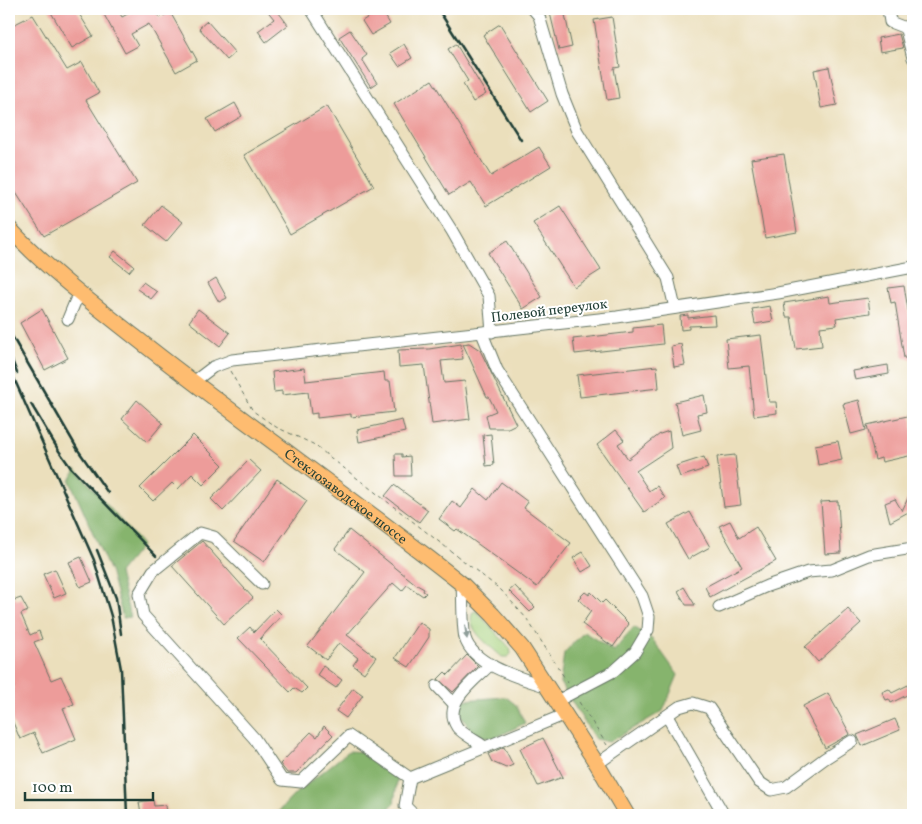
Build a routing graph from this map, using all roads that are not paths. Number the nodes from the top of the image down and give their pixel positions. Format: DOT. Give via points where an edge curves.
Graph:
graph roads {
  1 [pos="311,9"];
  2 [pos="533,9"];
  3 [pos="888,9"];
  4 [pos="913,58"];
  5 [pos="9,228"];
  6 [pos="913,267"];
  7 [pos="82,295"];
  8 [pos="676,308"];
  9 [pos="68,319"];
  10 [pos="487,332"];
  11 [pos="192,382"];
  12 [pos="913,548"];
  13 [pos="262,584"];
  14 [pos="462,584"];
  15 [pos="719,608"];
  16 [pos="491,664"];
  17 [pos="437,686"];
  18 [pos="548,687"];
  19 [pos="557,701"];
  20 [pos="454,704"];
  21 [pos="566,714"];
  22 [pos="667,716"];
  23 [pos="852,741"];
  24 [pos="485,747"];
  25 [pos="597,764"];
  26 [pos="410,778"];
  27 [pos="414,815"];
  28 [pos="627,815"];
  29 [pos="724,815"];
  1 -- 10 [label="street" via="489,296"];
  2 -- 8 [label="street" via="539,16 562,94 577,131 668,278"];
  3 -- 4 [label="street" via="890,22 906,30"];
  5 -- 7 [label="main road, Стеклозаводское шоссе"];
  6 -- 8 [label="street, Полевой переулок" via="778,293"];
  7 -- 9 [label="street" via="75,302"];
  7 -- 11 [label="main road, Стеклозаводское шоссе"];
  8 -- 10 [label="street, Полевой переулок"];
  10 -- 11 [label="street, Полевой переулок" via="242,359 213,367"];
  10 -- 19 [label="street" via="497,370 642,596 650,617 648,630 635,652 614,671"];
  11 -- 14 [label="main road, Стеклозаводское шоссе"];
  12 -- 15 [label="street" via="869,555 832,570 808,572"];
  13 -- 26 [label="street" via="214,537 200,533 153,571 139,594 143,615 254,738 282,780 301,782 349,736"];
  14 -- 16 [label="street, one-way" via="466,639 477,655"];
  14 -- 18 [label="main road, Стеклозаводское шоссе" via="507,630"];
  16 -- 18 [label="street" via="504,673"];
  16 -- 20 [label="street"];
  17 -- 20 [label="street"];
  18 -- 19 [label="main road, Стеклозаводское шоссе"];
  19 -- 21 [label="main road, Стеклозаводское шоссе"];
  20 -- 24 [label="street" via="452,712 457,727"];
  21 -- 24 [label="street"];
  21 -- 25 [label="main road, Стеклозаводское шоссе"];
  22 -- 23 [label="street" via="679,707 693,703 709,708 759,782 771,790 786,788"];
  22 -- 25 [label="street"];
  22 -- 29 [label="street"];
  24 -- 26 [label="street"];
  25 -- 28 [label="main road, Стеклозаводское шоссе"];
  26 -- 27 [label="street" via="405,806"];
}
